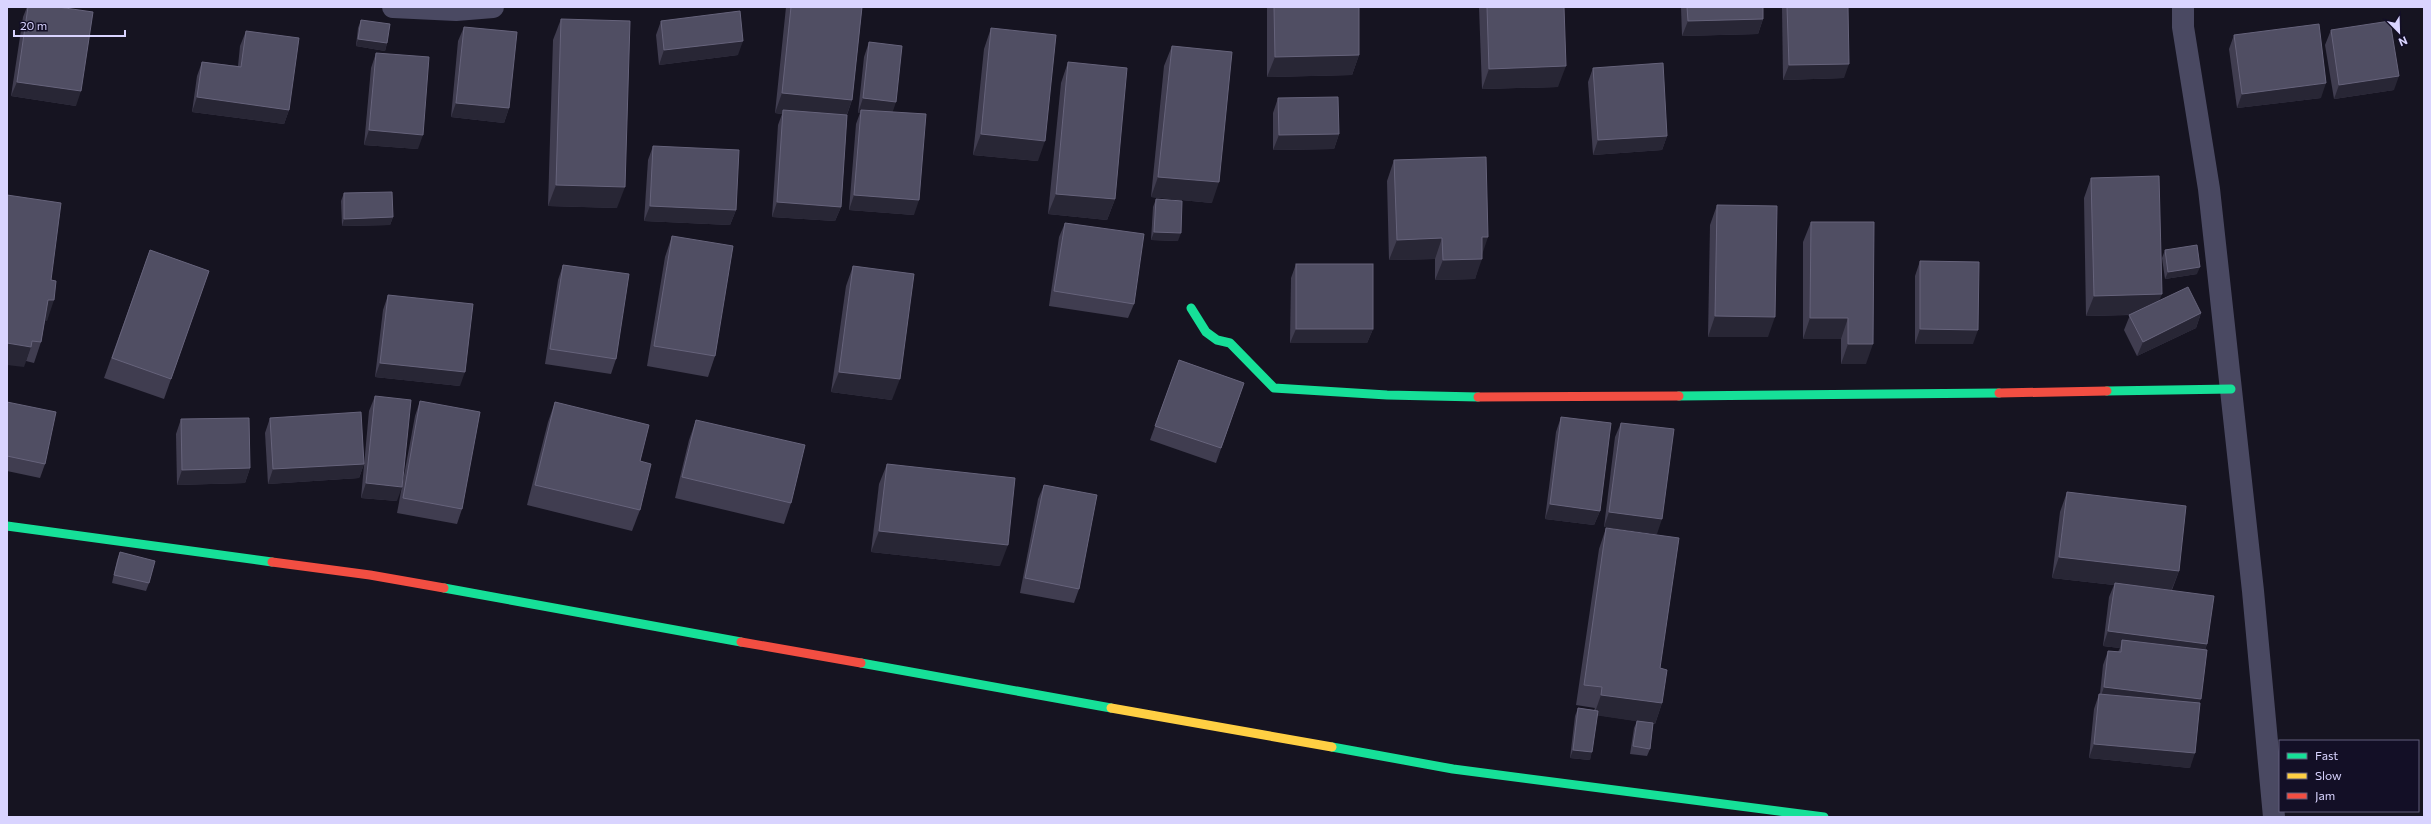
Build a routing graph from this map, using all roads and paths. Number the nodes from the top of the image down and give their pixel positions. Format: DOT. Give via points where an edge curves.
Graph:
graph roads {
  1 [pos="393,7"];
  2 [pos="493,7"];
  3 [pos="2183,7"];
  4 [pos="1190,308"];
  5 [pos="2231,389"];
  6 [pos="7,526"];
  7 [pos="1824,817"];
  8 [pos="2274,817"];
  1 -- 2 [label="street" via="456,10"];
  3 -- 5 [label="street" via="2183,27 2209,189"];
  4 -- 5 [label="street" via="1206,332 1217,340 1230,344 1274,388 1338,394 1547,398 1980,395"];
  5 -- 8 [label="street"];
  6 -- 7 [label="street" via="370,575 1453,769"];
}
